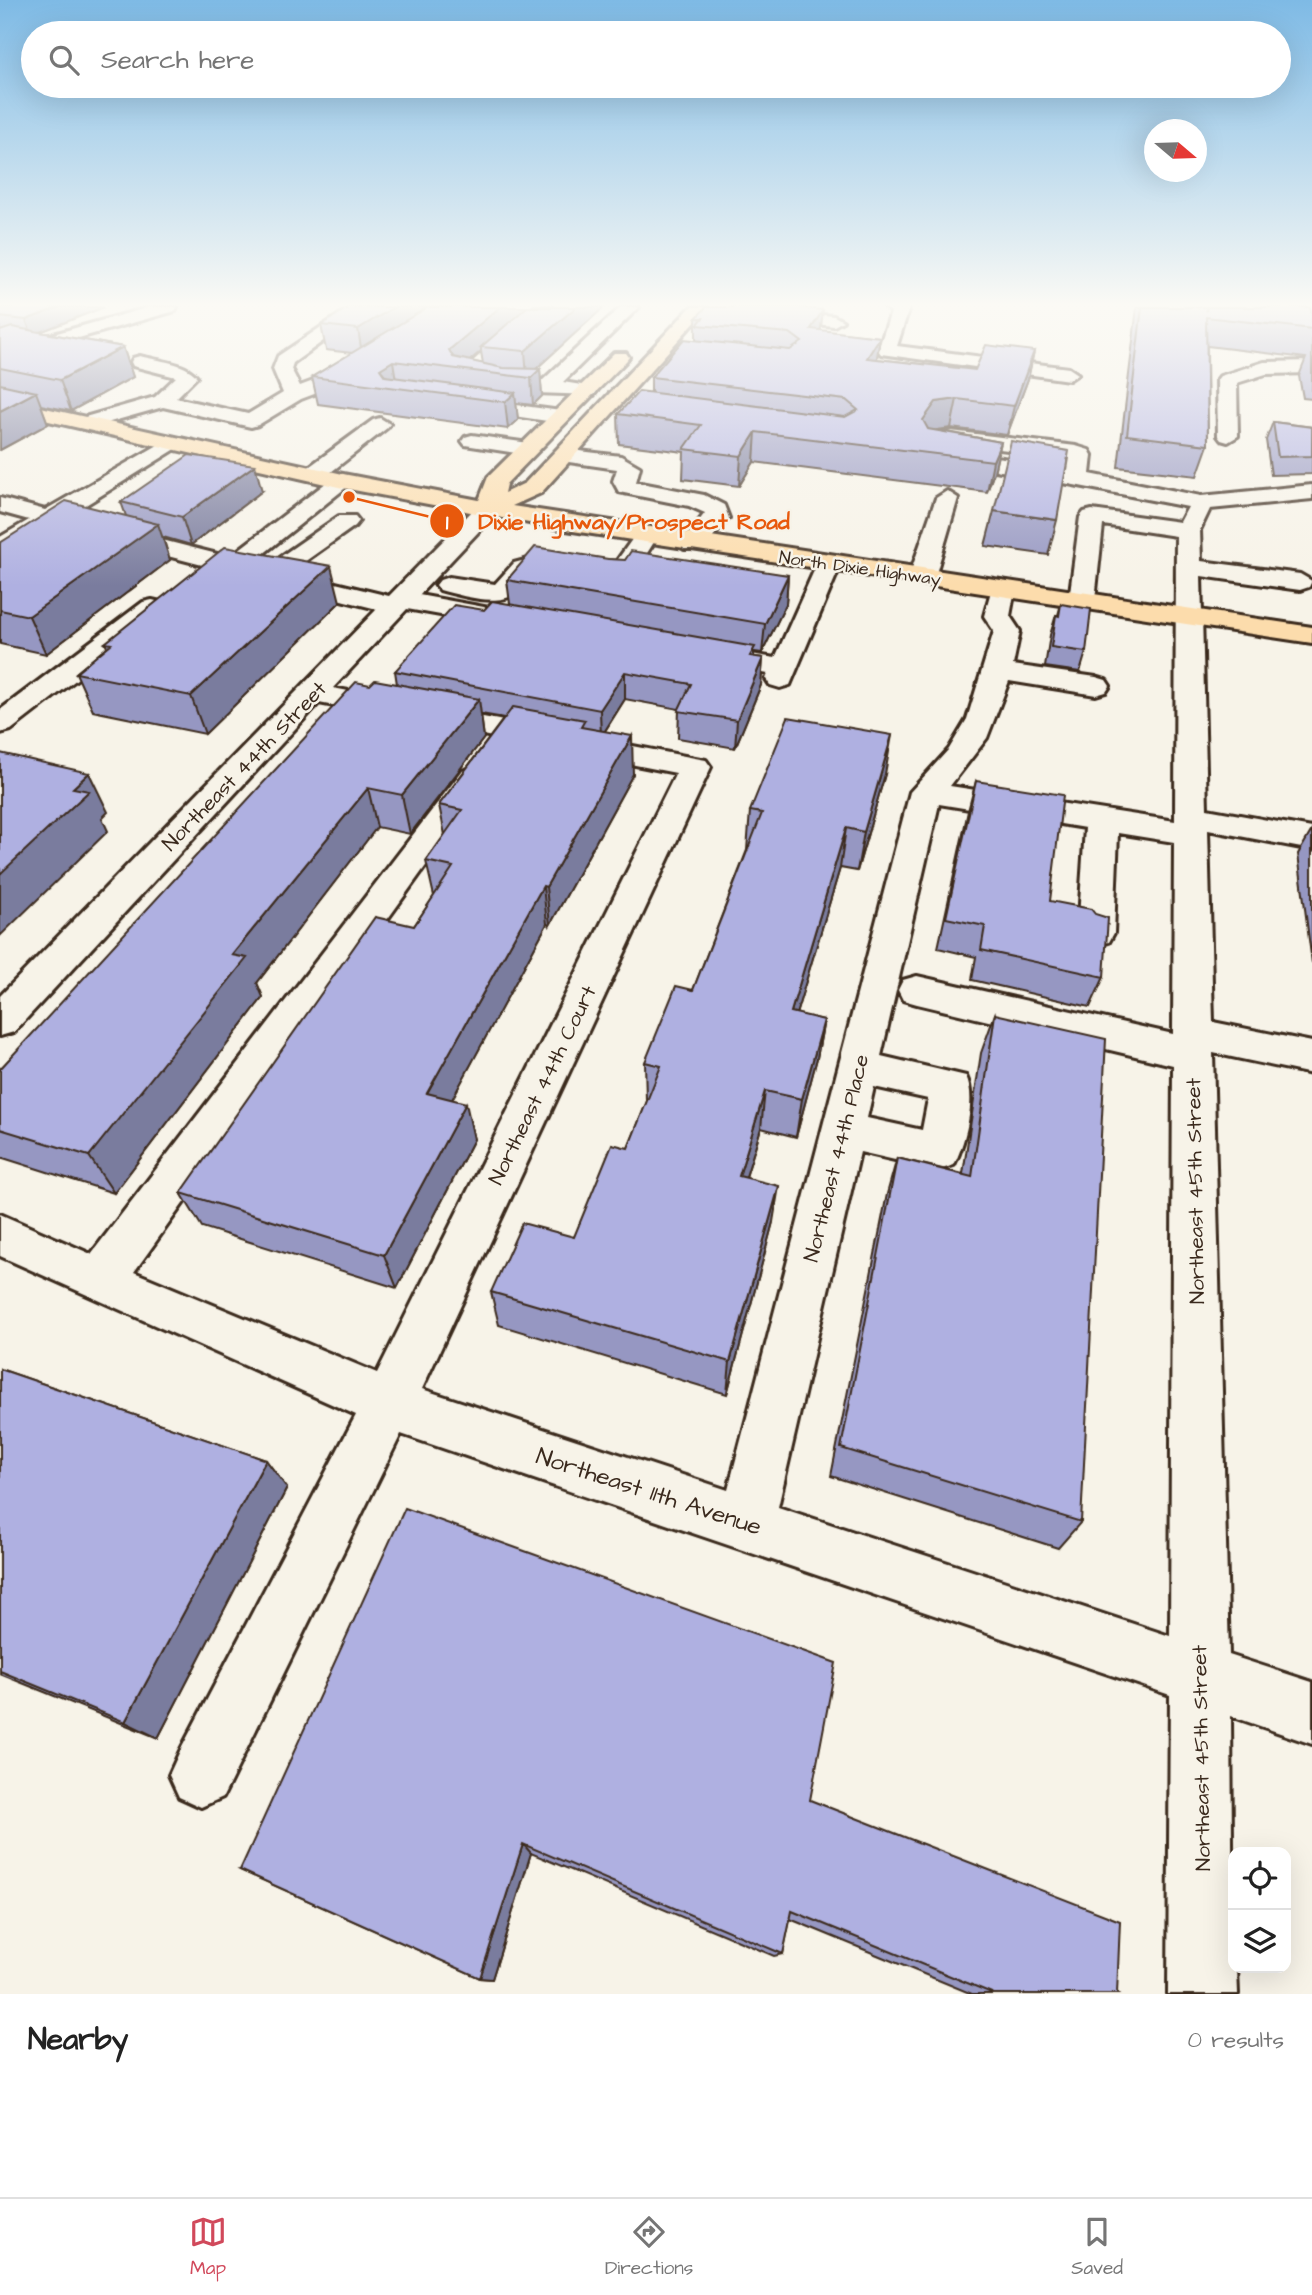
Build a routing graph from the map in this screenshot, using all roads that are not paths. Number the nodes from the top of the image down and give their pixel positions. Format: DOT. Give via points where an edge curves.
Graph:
graph roads {
  1 [pos="286,400"];
  2 [pos="577,400"];
  3 [pos="614,400"];
  4 [pos="1227,400"];
  5 [pos="162,401"];
  6 [pos="0,404"];
  7 [pos="473,406"];
  8 [pos="607,408"];
  9 [pos="634,411"];
  10 [pos="561,417"];
  11 [pos="251,421"];
  12 [pos="85,423"];
  13 [pos="380,424"];
  14 [pos="1228,436"];
  15 [pos="472,441"];
  16 [pos="172,443"];
  17 [pos="529,449"];
  18 [pos="209,451"];
  19 [pos="563,455"];
  20 [pos="314,474"];
  21 [pos="1078,478"];
  22 [pos="343,481"];
  23 [pos="1312,492"];
  24 [pos="947,498"];
  25 [pos="1201,503"];
  26 [pos="0,505"];
  27 [pos="487,509"];
  28 [pos="47,516"];
  29 [pos="347,521"];
  30 [pos="1188,530"];
  31 [pos="646,536"];
  32 [pos="693,544"];
  33 [pos="0,547"];
  34 [pos="224,563"];
  35 [pos="829,564"];
  36 [pos="1188,566"];
  37 [pos="270,575"];
  38 [pos="922,577"];
  39 [pos="420,580"];
  40 [pos="1300,582"];
  41 [pos="1002,589"];
  42 [pos="1082,600"];
  43 [pos="398,603"];
  44 [pos="1189,616"];
  45 [pos="524,622"];
  46 [pos="1312,635"];
  47 [pos="689,651"];
  48 [pos="998,671"];
  49 [pos="1096,686"];
  50 [pos="313,693"];
  51 [pos="0,723"];
  52 [pos="508,731"];
  53 [pos="926,792"];
  54 [pos="1102,820"];
  55 [pos="1191,825"];
  56 [pos="1312,839"];
  57 [pos="1096,933"];
  58 [pos="917,990"];
  59 [pos="0,1021"];
  60 [pos="1193,1043"];
  61 [pos="1312,1058"];
  62 [pos="858,1067"];
  63 [pos="843,1130"];
  64 [pos="0,1234"];
  65 [pos="100,1280"];
  66 [pos="388,1404"];
  67 [pos="747,1524"];
  68 [pos="1201,1675"];
  69 [pos="1312,1713"];
  70 [pos="201,1775"];
  71 [pos="1203,1994"];
  1 -- 11 [label="street"];
  2 -- 10 [label="main road"];
  3 -- 8 [label="main road"];
  4 -- 14 [label="street"];
  5 -- 11 [label="street"];
  5 -- 12 [label="street"];
  6 -- 12 [label="main road, North Dixie Highway"];
  7 -- 10 [label="street"];
  8 -- 9 [label="street"];
  8 -- 19 [label="main road"];
  10 -- 17 [label="main road"];
  11 -- 18 [label="street" via="255,423"];
  12 -- 16 [label="main road, North Dixie Highway"];
  13 -- 20 [label="street"];
  15 -- 17 [label="street"];
  16 -- 18 [label="main road, North Dixie Highway"];
  16 -- 28 [label="street"];
  17 -- 27 [label="main road" via="496,482"];
  18 -- 20 [label="main road, North Dixie Highway"];
  19 -- 27 [label="main road" via="533,488"];
  19 -- 32 [label="street" via="621,462 629,467 624,481 627,487 696,500 716,510 717,518"];
  20 -- 22 [label="main road, North Dixie Highway"];
  21 -- 21 [label="street" via="1081,455 1068,451 951,437 937,438 931,451"];
  21 -- 25 [label="street"];
  22 -- 27 [label="main road, North Dixie Highway"];
  22 -- 34 [label="street"];
  23 -- 25 [label="street"];
  24 -- 38 [label="street"];
  25 -- 30 [label="street, Northeast 45th Street"];
  26 -- 28 [label="street"];
  27 -- 31 [label="main road, North Dixie Highway"];
  27 -- 39 [label="street, Northeast 44th Street"];
  28 -- 33 [label="street"];
  28 -- 34 [label="street"];
  29 -- 37 [label="street"];
  30 -- 36 [label="street, Northeast 45th Street"];
  30 -- 42 [label="street" via="1092,517"];
  31 -- 32 [label="main road, North Dixie Highway"];
  31 -- 39 [label="street" via="622,571 608,576 536,564 523,568 497,592"];
  32 -- 35 [label="main road, North Dixie Highway"];
  34 -- 37 [label="street"];
  34 -- 51 [label="street" via="179,588"];
  35 -- 38 [label="main road, North Dixie Highway"];
  35 -- 47 [label="street" via="782,674"];
  36 -- 40 [label="street"];
  36 -- 44 [label="street, Northeast 45th Street"];
  37 -- 43 [label="street"];
  38 -- 41 [label="main road, North Dixie Highway"];
  39 -- 43 [label="street, Northeast 44th Street"];
  41 -- 42 [label="main road, North Dixie Highway"];
  41 -- 48 [label="street" via="997,616 1007,631"];
  42 -- 44 [label="main road, North Dixie Highway"];
  43 -- 45 [label="street"];
  43 -- 50 [label="street, Northeast 44th Street"];
  44 -- 46 [label="main road, North Dixie Highway"];
  44 -- 55 [label="street, Northeast 45th Street"];
  48 -- 49 [label="street"];
  48 -- 53 [label="street" via="993,697 973,740"];
  50 -- 52 [label="street"];
  50 -- 59 [label="street, Northeast 44th Street"];
  52 -- 65 [label="street"];
  52 -- 66 [label="street, Northeast 44th Court" via="695,767"];
  53 -- 54 [label="street"];
  53 -- 62 [label="street, Northeast 44th Place"];
  54 -- 55 [label="street"];
  54 -- 57 [label="street"];
  55 -- 56 [label="street"];
  55 -- 60 [label="street, Northeast 45th Street"];
  58 -- 60 [label="street"];
  60 -- 61 [label="street"];
  60 -- 68 [label="street, Northeast 45th Street"];
  62 -- 63 [label="street, Northeast 44th Place"];
  62 -- 63 [label="street" via="951,1088 939,1152"];
  63 -- 67 [label="street, Northeast 44th Place"];
  64 -- 65 [label="street, Northeast 11th Avenue"];
  65 -- 66 [label="street, Northeast 11th Avenue"];
  66 -- 67 [label="street, Northeast 11th Avenue"];
  66 -- 70 [label="street, Northeast 44th Court"];
  67 -- 68 [label="street, Northeast 11th Avenue"];
  68 -- 69 [label="street, Northeast 11th Avenue"];
  68 -- 71 [label="street, Northeast 45th Street"];
}
